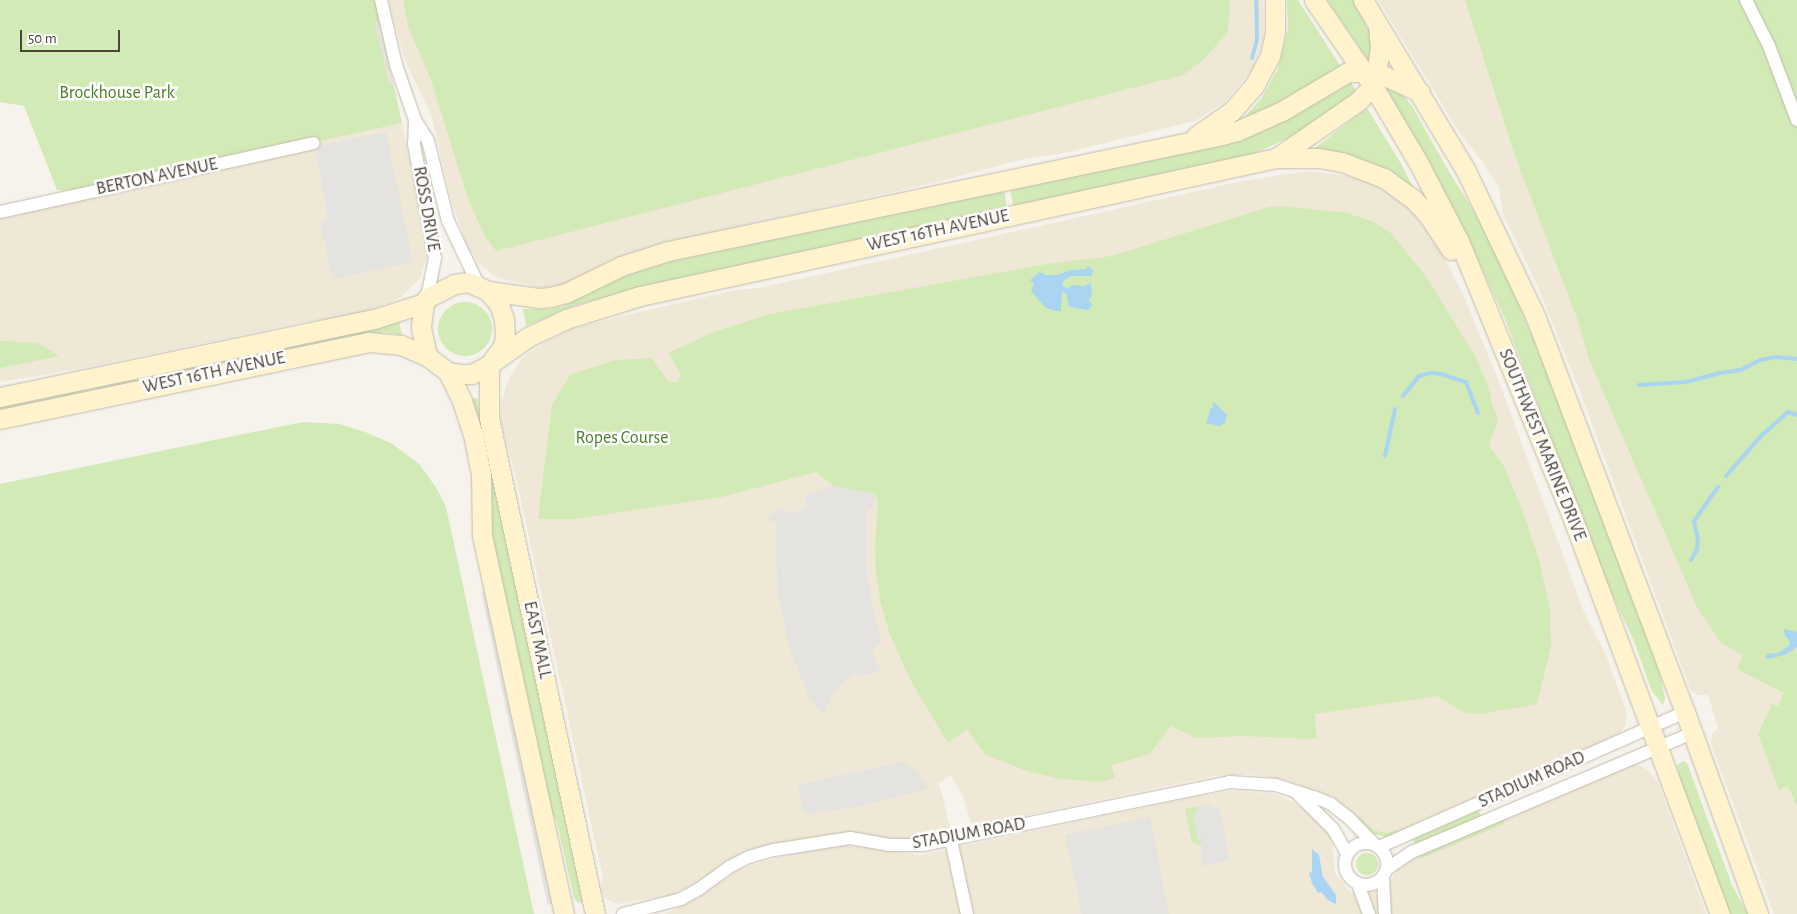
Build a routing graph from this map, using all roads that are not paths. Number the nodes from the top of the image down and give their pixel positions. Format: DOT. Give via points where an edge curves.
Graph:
graph roads {
  1 [pos="381,0"];
  2 [pos="1276,0"];
  3 [pos="1314,0"];
  4 [pos="1363,0"];
  5 [pos="1746,0"];
  6 [pos="1378,24"];
  7 [pos="1370,76"];
  8 [pos="1420,92"];
  9 [pos="415,120"];
  10 [pos="1797,120"];
  11 [pos="314,143"];
  12 [pos="1185,143"];
  13 [pos="1276,158"];
  14 [pos="0,212"];
  15 [pos="1475,284"];
  16 [pos="483,289"];
  17 [pos="426,300"];
  18 [pos="427,356"];
  19 [pos="491,363"];
  20 [pos="448,372"];
  21 [pos="0,397"];
  22 [pos="0,420"];
  23 [pos="1685,712"];
  24 [pos="1651,727"];
  25 [pos="1692,733"];
  26 [pos="1659,747"];
  27 [pos="1296,792"];
  28 [pos="950,840"];
  29 [pos="1377,846"];
  30 [pos="1347,853"];
  31 [pos="1385,873"];
  32 [pos="1358,884"];
  33 [pos="564,914"];
  34 [pos="595,914"];
  35 [pos="623,914"];
  36 [pos="967,914"];
  37 [pos="1369,914"];
  38 [pos="1385,914"];
  39 [pos="1720,914"];
  40 [pos="1758,914"];
  1 -- 9 [label="street, ROSS DRIVE" via="396,65"];
  2 -- 12 [label="main road" via="1275,34 1270,56 1254,86 1217,124"];
  3 -- 7 [label="main road, SOUTHWEST MARINE DRIVE"];
  4 -- 6 [label="main road"];
  5 -- 10 [label="street" via="1769,46"];
  6 -- 7 [label="main road" via="1380,48"];
  6 -- 8 [label="main road"];
  7 -- 8 [label="main road"];
  7 -- 12 [label="main road, WEST 16TH AVENUE" via="1348,72 1282,111 1245,127"];
  7 -- 13 [label="main road, WEST 16TH AVENUE" via="1358,102"];
  7 -- 15 [label="main road, SOUTHWEST MARINE DRIVE" via="1450,224"];
  8 -- 23 [label="main road" via="1466,171 1536,318"];
  9 -- 16 [label="street, ROSS DRIVE" via="428,141 448,221"];
  9 -- 17 [label="street, ROSS DRIVE" via="414,144 435,258"];
  11 -- 14 [label="street, BERTON AVENUE"];
  12 -- 16 [label="main road, WEST 16TH AVENUE" via="668,251 621,266 550,297"];
  13 -- 15 [label="main road" via="1319,158 1342,162 1384,178 1428,215"];
  13 -- 19 [label="main road, WEST 16TH AVENUE" via="640,296 566,318 528,337"];
  15 -- 24 [label="main road, SOUTHWEST MARINE DRIVE" via="1571,514"];
  16 -- 17 [label="main road" via="468,282 454,284"];
  16 -- 19 [label="main road" via="499,304 504,319 505,337"];
  17 -- 18 [label="main road" via="421,328"];
  17 -- 21 [label="main road, WEST 16TH AVENUE" via="374,319"];
  18 -- 20 [label="main road"];
  18 -- 22 [label="main road, WEST 16TH AVENUE" via="401,345 368,342"];
  19 -- 20 [label="main road" via="472,374"];
  19 -- 34 [label="main road, EAST MALL" via="489,418"];
  20 -- 33 [label="main road, EAST MALL" via="473,434 481,474 482,535"];
  23 -- 24 [label="street, STADIUM ROAD"];
  23 -- 25 [label="main road"];
  24 -- 26 [label="main road, SOUTHWEST MARINE DRIVE"];
  24 -- 29 [label="street, STADIUM ROAD"];
  25 -- 26 [label="street, STADIUM ROAD"];
  25 -- 40 [label="main road"];
  26 -- 31 [label="street, STADIUM ROAD" via="1412,852"];
  26 -- 39 [label="main road, SOUTHWEST MARINE DRIVE"];
  27 -- 28 [label="street, STADIUM ROAD" via="1261,782 1229,782"];
  27 -- 29 [label="street, STADIUM ROAD" via="1331,804"];
  27 -- 30 [label="street, STADIUM ROAD" via="1333,829"];
  28 -- 35 [label="street, STADIUM ROAD" via="906,846 850,838 774,850 729,867 681,899"];
  28 -- 36 [label="street"];
  29 -- 30 [label="street" via="1358,844"];
  29 -- 31 [label="street" via="1386,856"];
  30 -- 32 [label="street" via="1346,871"];
  31 -- 32 [label="street" via="1371,885"];
  31 -- 38 [label="street"];
  32 -- 37 [label="street"];
}
